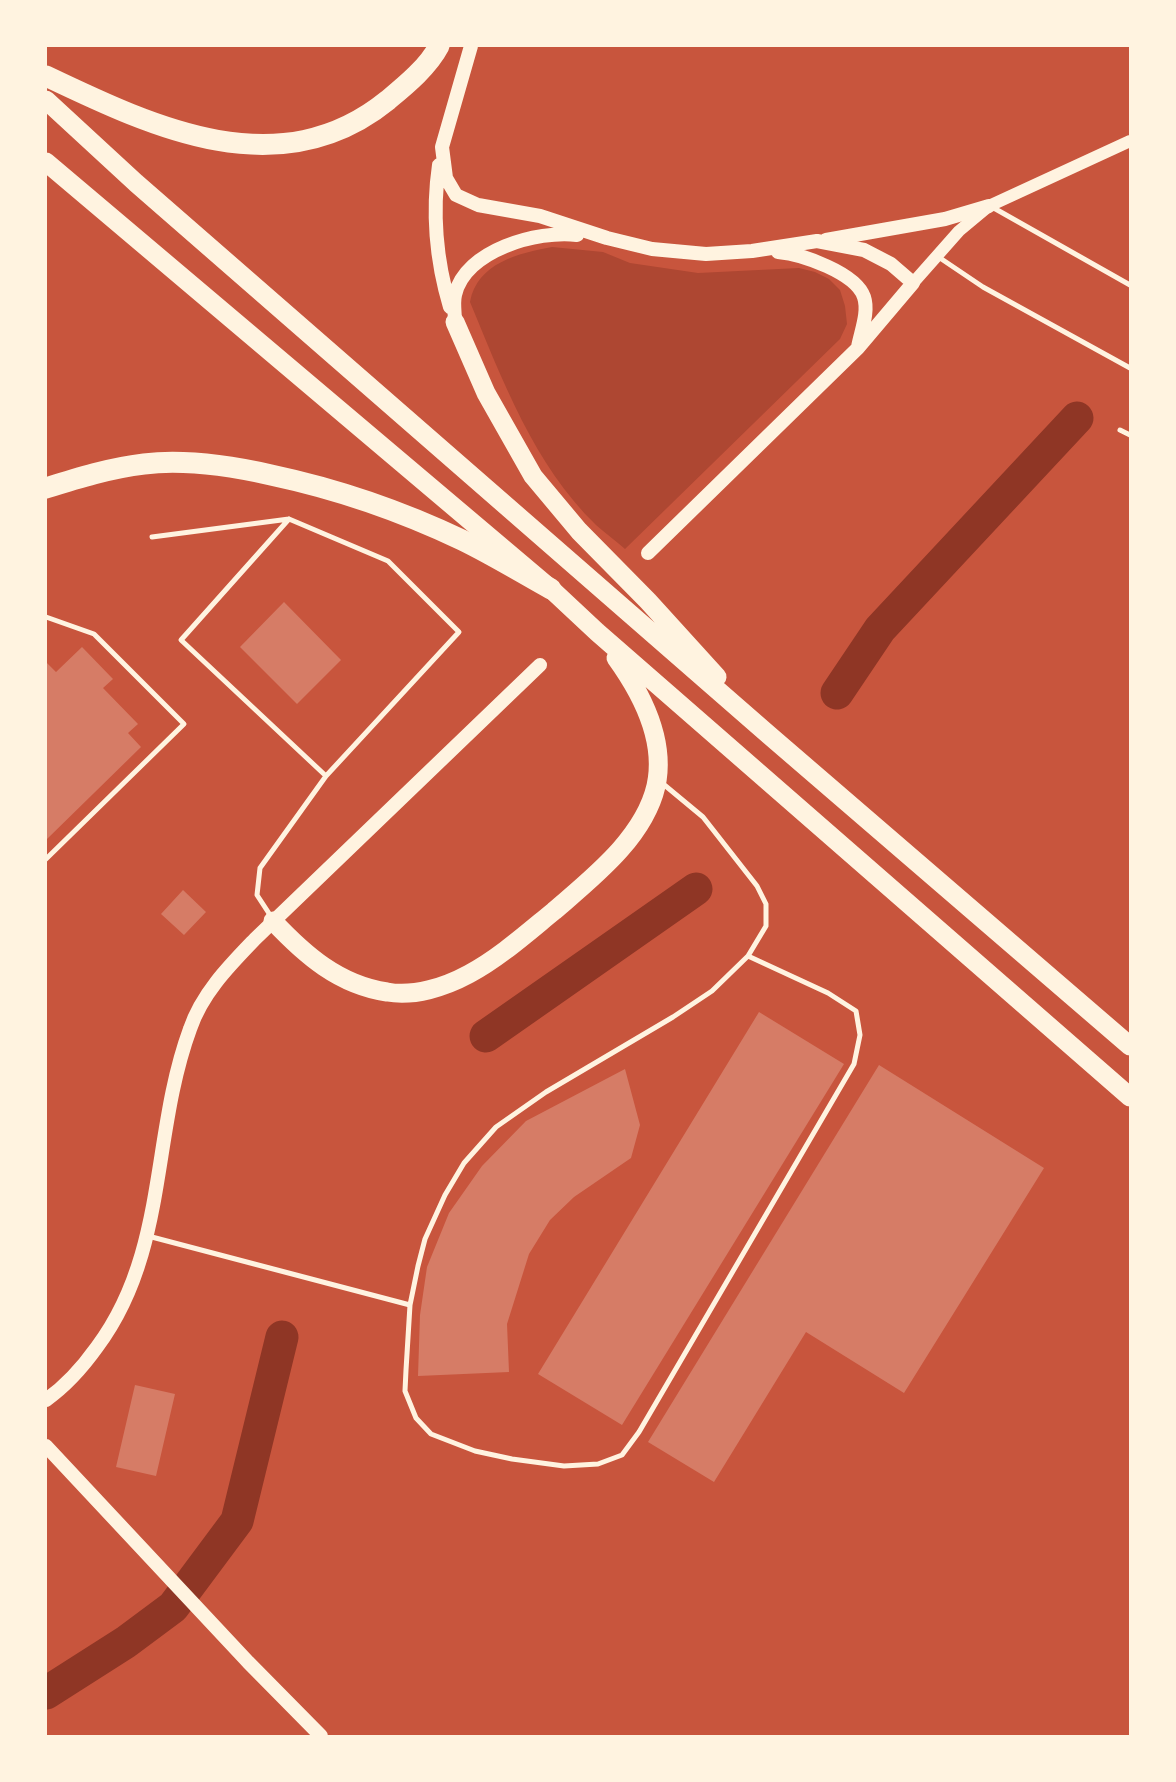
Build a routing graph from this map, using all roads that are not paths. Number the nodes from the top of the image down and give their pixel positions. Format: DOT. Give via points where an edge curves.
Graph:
graph roads {
  1 [pos="439,46"];
  2 [pos="471,46"];
  3 [pos="46,76"];
  4 [pos="46,100"];
  5 [pos="1130,141"];
  6 [pos="442,146"];
  7 [pos="46,162"];
  8 [pos="989,206"];
  9 [pos="607,238"];
  10 [pos="817,241"];
  11 [pos="752,251"];
  12 [pos="937,256"];
  13 [pos="913,283"];
  14 [pos="1130,285"];
  15 [pos="455,322"];
  16 [pos="858,348"];
  17 [pos="1130,368"];
  18 [pos="1120,430"];
  19 [pos="1130,435"];
  20 [pos="46,488"];
  21 [pos="289,519"];
  22 [pos="152,537"];
  23 [pos="648,553"];
  24 [pos="551,589"];
  25 [pos="46,617"];
  26 [pos="597,632"];
  27 [pos="540,664"];
  28 [pos="769,735"];
  29 [pos="326,776"];
  30 [pos="657,778"];
  31 [pos="46,859"];
  32 [pos="274,921"];
  33 [pos="748,956"];
  34 [pos="1130,1046"];
  35 [pos="1130,1097"];
  36 [pos="148,1236"];
  37 [pos="410,1305"];
  38 [pos="46,1400"];
  39 [pos="46,1446"];
  40 [pos="321,1737"];
  1 -- 3 [label="highway" via="405,86 370,114 330,133 254,146 172,130"];
  2 -- 6 [label="main road"];
  4 -- 28 [label="highway"];
  5 -- 8 [label="street"];
  6 -- 9 [label="main road" via="446,178 456,195 478,205 540,216"];
  6 -- 15 [label="main road" via="435,193 436,228 439,261"];
  7 -- 24 [label="highway"];
  8 -- 10 [label="main road" via="945,219"];
  8 -- 12 [label="street"];
  8 -- 14 [label="lane"];
  9 -- 11 [label="main road" via="652,249 706,254"];
  9 -- 15 [label="main road" via="562,233 521,240 487,254 467,273 455,294"];
  10 -- 11 [label="main road"];
  10 -- 13 [label="main road" via="864,250"];
  11 -- 16 [label="main road" via="794,253 846,276 863,294 866,308"];
  12 -- 13 [label="street"];
  12 -- 17 [label="lane" via="983,287"];
  13 -- 16 [label="main road"];
  15 -- 28 [label="highway" via="486,393 533,476"];
  16 -- 23 [label="main road"];
  18 -- 19 [label="lane"];
  20 -- 24 [label="highway" via="146,463 244,469 384,506 463,541"];
  21 -- 22 [label="lane"];
  21 -- 29 [label="lane" via="181,640"];
  21 -- 29 [label="lane" via="388,561 458,632"];
  24 -- 26 [label="highway"];
  25 -- 31 [label="lane" via="94,634 184,724"];
  26 -- 30 [label="highway" via="645,707 653,728"];
  26 -- 35 [label="highway"];
  27 -- 32 [label="main road"];
  28 -- 34 [label="highway"];
  29 -- 32 [label="lane" via="260,868 257,895"];
  30 -- 32 [label="highway" via="643,816 602,870 528,933 448,983 418,992 389,993 349,982 297,947"];
  30 -- 33 [label="lane" via="703,817 757,886 766,904 766,926"];
  32 -- 36 [label="main road" via="223,973 190,1026 169,1107"];
  33 -- 37 [label="lane" via="712,990 673,1017 496,1127 464,1163 445,1195 425,1239"];
  33 -- 37 [label="lane" via="856,1011 860,1035 854,1064 639,1432 621,1455 598,1464 564,1466 512,1460 430,1434 416,1418 405,1391"];
  36 -- 37 [label="lane"];
  36 -- 38 [label="main road" via="126,1301 106,1336 81,1369"];
  39 -- 40 [label="main road"];
}
